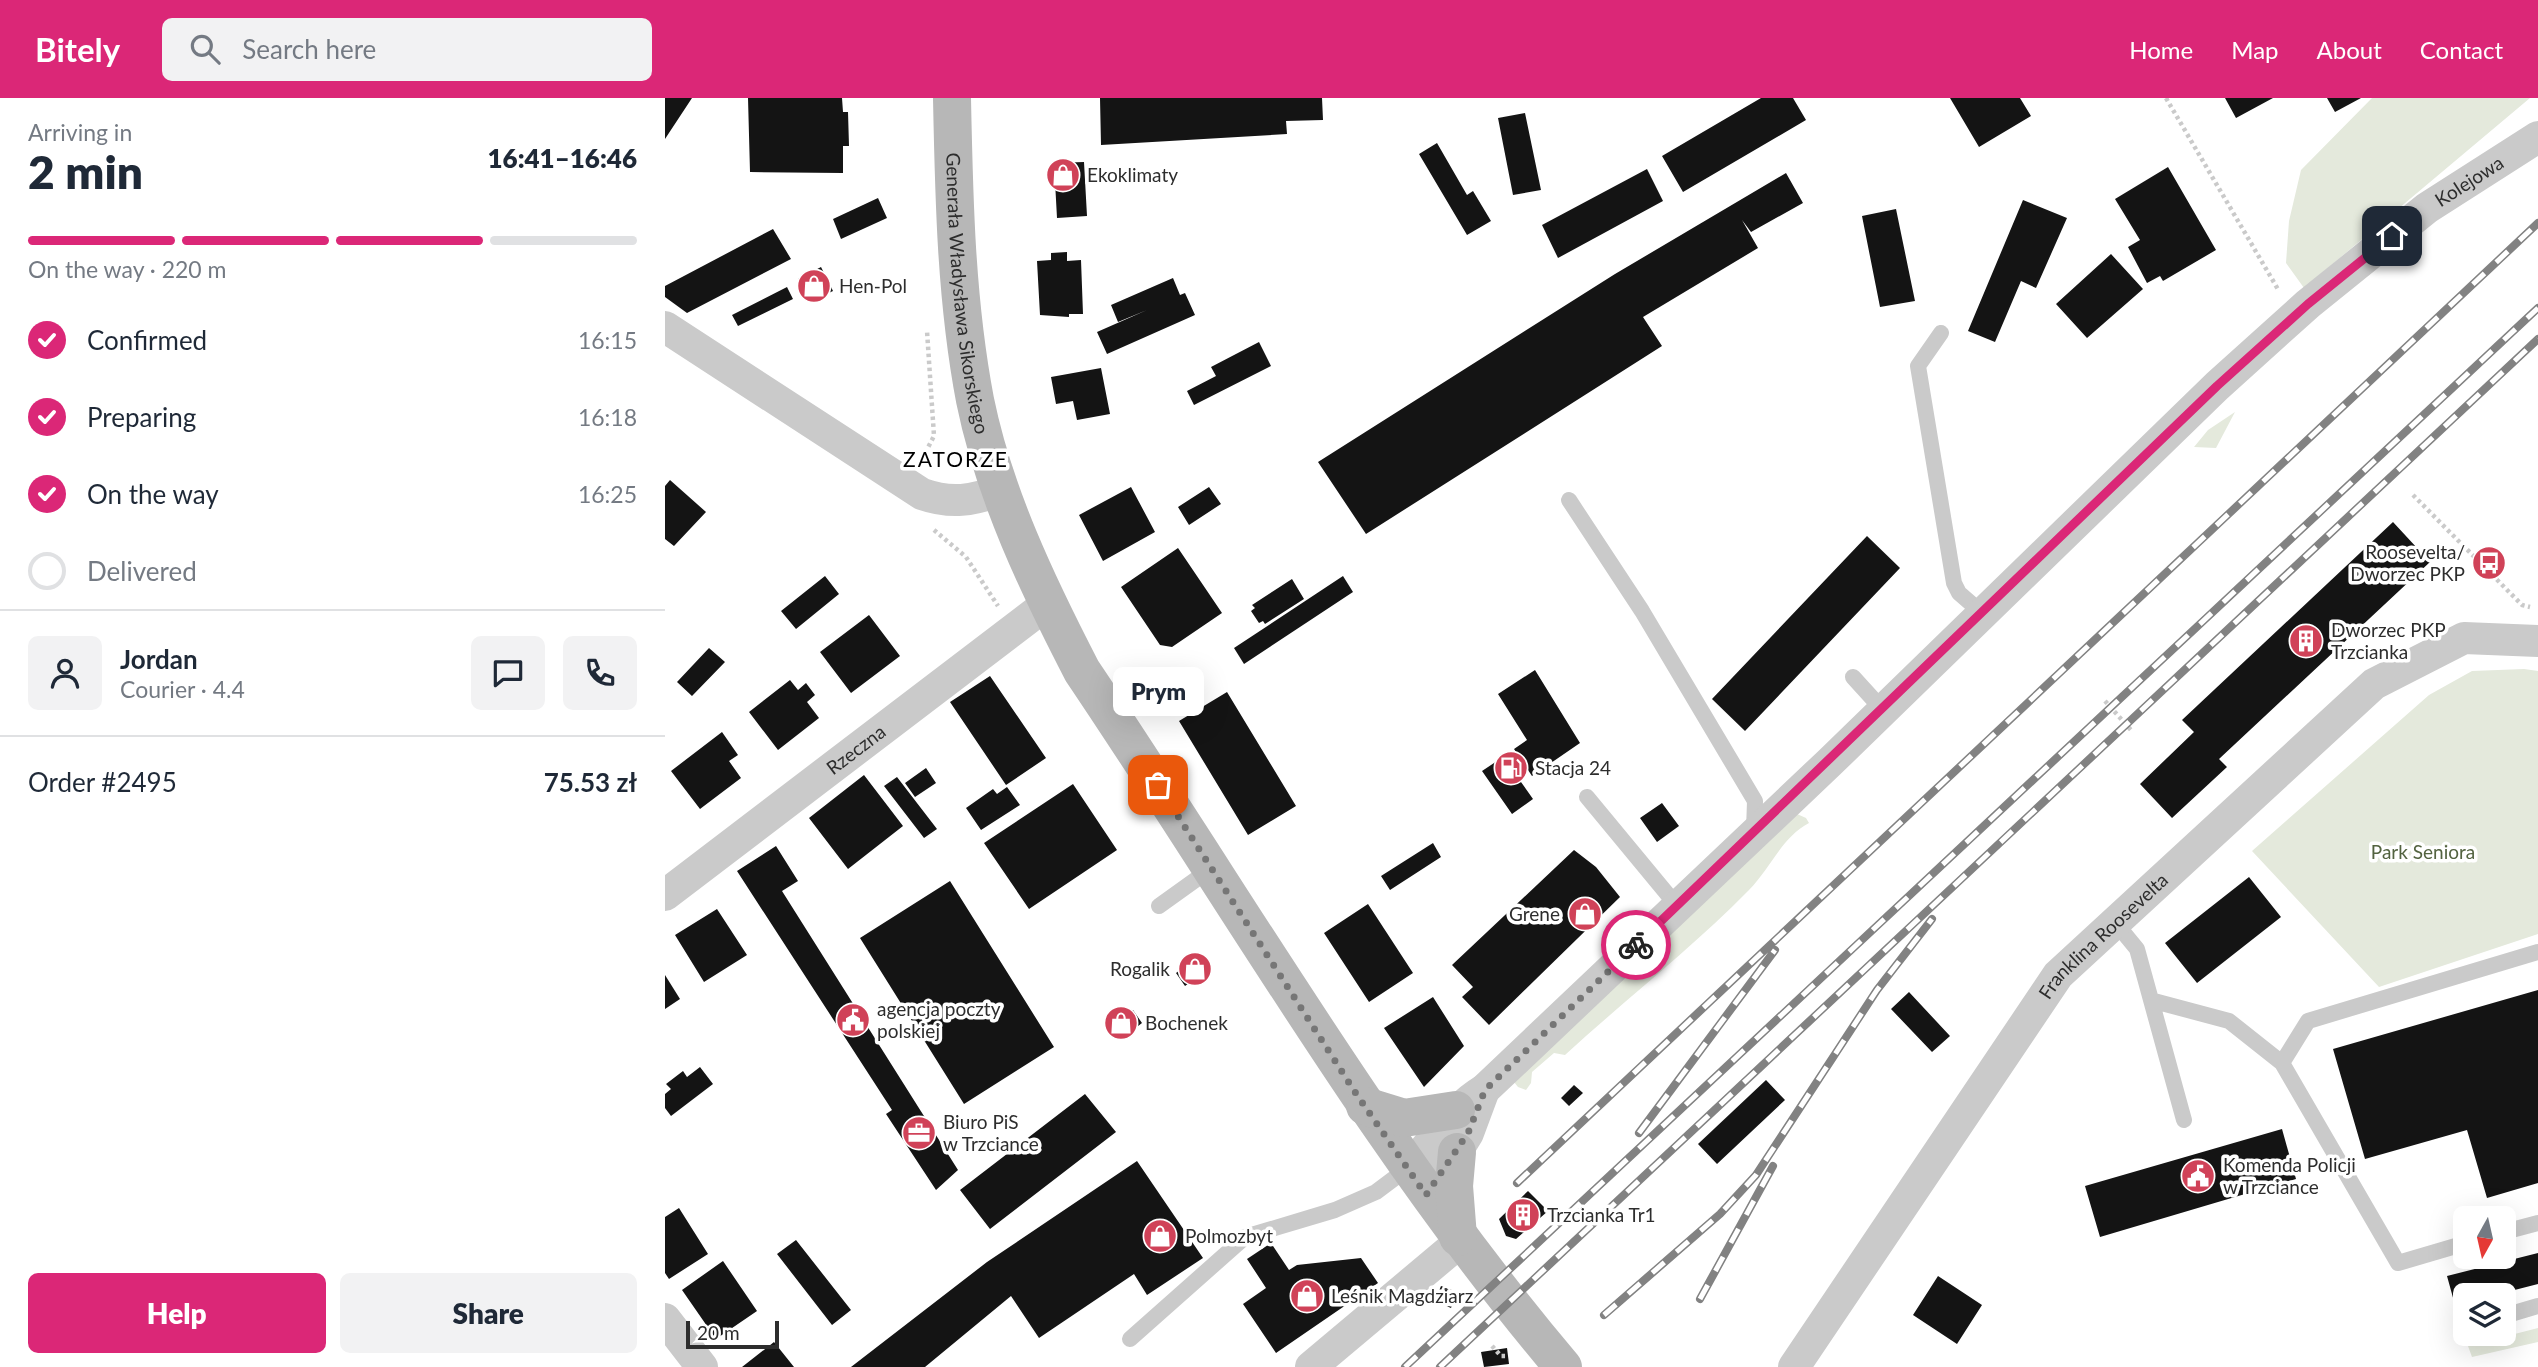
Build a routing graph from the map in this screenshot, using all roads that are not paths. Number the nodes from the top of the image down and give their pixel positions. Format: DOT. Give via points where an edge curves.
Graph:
graph roads {
  1 [pos="952,98"];
  2 [pos="2538,137"];
  3 [pos="665,327"];
  4 [pos="1941,333"];
  5 [pos="1001,490"];
  6 [pos="1569,500"];
  7 [pos="1047,604"];
  8 [pos="1982,613"];
  9 [pos="2534,636"];
  10 [pos="1853,677"];
  11 [pos="1884,710"];
  12 [pos="1587,797"];
  13 [pos="1752,836"];
  14 [pos="1212,868"];
  15 [pos="665,895"];
  16 [pos="1159,906"];
  17 [pos="1678,907"];
  18 [pos="2114,921"];
  19 [pos="2538,952"];
  20 [pos="2154,1001"];
  21 [pos="2282,1063"];
  22 [pos="1473,1104"];
  23 [pos="1365,1106"];
  24 [pos="2184,1120"];
  25 [pos="1457,1152"];
  26 [pos="1417,1182"];
  27 [pos="2538,1223"];
  28 [pos="2517,1229"];
  29 [pos="1460,1239"];
  30 [pos="2453,1248"];
  31 [pos="2538,1306"];
  32 [pos="2516,1312"];
  33 [pos="665,1319"];
  34 [pos="1130,1339"];
  35 [pos="702,1367"];
  36 [pos="1311,1367"];
  37 [pos="1563,1367"];
  38 [pos="1794,1367"];
  1 -- 5 [label="main road, Generała Władysława Sikorskiego" via="955,244 963,324 976,402"];
  2 -- 8 [label="street, Kolejowa" via="2427,208 2295,315"];
  3 -- 5 [label="street" via="904,485 944,502 975,500"];
  4 -- 8 [label="lane" via="1918,366 1954,583"];
  5 -- 7 [label="main road, Generała Władysława Sikorskiego"];
  6 -- 13 [label="lane" via="1642,611 1755,801"];
  7 -- 14 [label="main road, Generała Władysława Sikorskiego" via="1082,671"];
  7 -- 15 [label="street, Rzeczna"];
  8 -- 11 [label="street, Kolejowa"];
  9 -- 18 [label="street, Franklina Roosevelta" via="2464,638 2374,684"];
  10 -- 11 [label="lane"];
  11 -- 13 [label="street, Kolejowa"];
  12 -- 17 [label="lane"];
  13 -- 17 [label="street, Kolejowa"];
  14 -- 16 [label="lane"];
  14 -- 23 [label="main road, Generała Władysława Sikorskiego"];
  17 -- 22 [label="street, Kolejowa"];
  18 -- 20 [label="lane" via="2137,949"];
  18 -- 38 [label="street, Franklina Roosevelta" via="2057,975"];
  19 -- 21 [label="lane" via="2308,1021"];
  20 -- 21 [label="lane" via="2228,1021"];
  20 -- 24 [label="lane"];
  21 -- 30 [label="lane" via="2398,1263"];
  22 -- 23 [label="main road" via="1404,1118"];
  22 -- 25 [label="street, Kolejowa"];
  22 -- 26 [label="street, Kolejowa" via="1431,1145"];
  23 -- 26 [label="main road, Generała Władysława Sikorskiego"];
  25 -- 26 [label="street, Kolejowa"];
  25 -- 29 [label="main road" via="1454,1186"];
  26 -- 29 [label="main road, Generała Władysława Sikorskiego"];
  26 -- 34 [label="lane" via="1245,1237"];
  27 -- 28 [label="lane"];
  29 -- 36 [label="street"];
  29 -- 37 [label="main road, Generała Władysława Sikorskiego"];
  31 -- 32 [label="lane"];
  33 -- 35 [label="street"];
}
